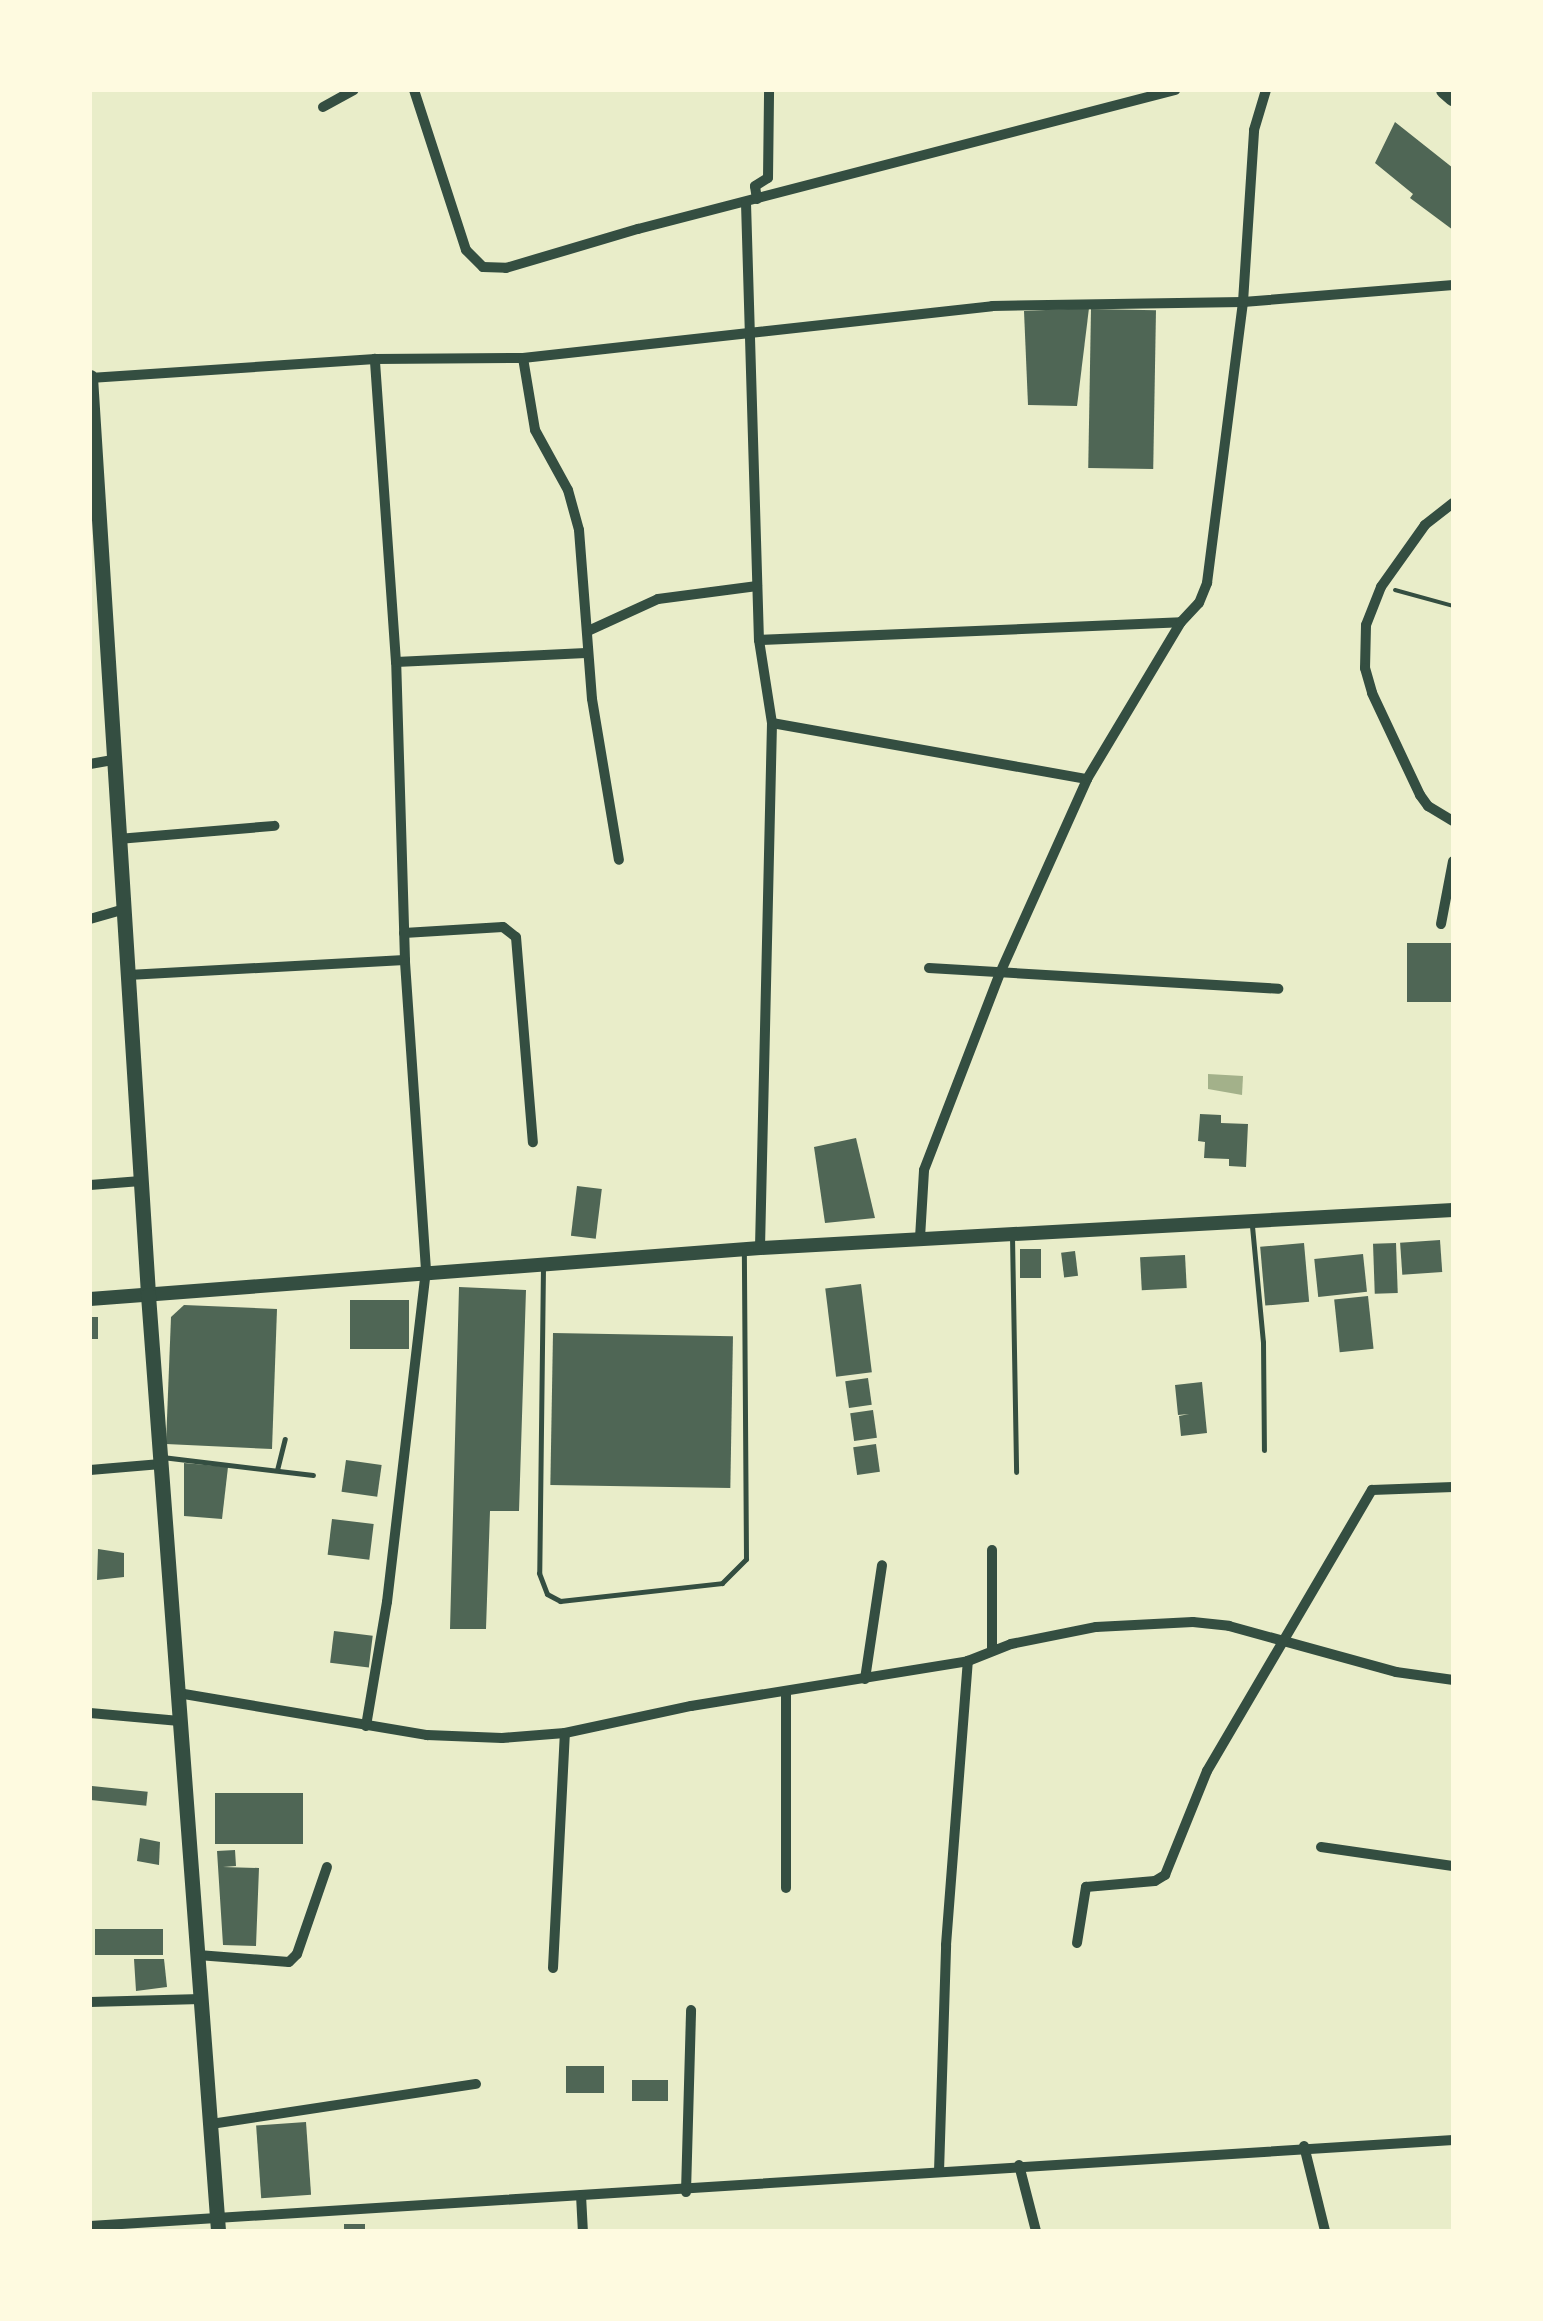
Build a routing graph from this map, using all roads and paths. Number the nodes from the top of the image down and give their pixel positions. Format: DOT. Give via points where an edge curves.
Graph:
graph roads {
  1 [pos="354,90"];
  2 [pos="414,90"];
  3 [pos="769,90"];
  4 [pos="1116,90"];
  5 [pos="1175,90"];
  6 [pos="1266,90"];
  7 [pos="1445,90"];
  8 [pos="1453,97"];
  9 [pos="1127,104"];
  10 [pos="323,107"];
  11 [pos="752,201"];
  12 [pos="1453,285"];
  13 [pos="1243,302"];
  14 [pos="749,335"];
  15 [pos="523,358"];
  16 [pos="375,359"];
  17 [pos="90,377"];
  18 [pos="1453,503"];
  19 [pos="757,586"];
  20 [pos="1382,586"];
  21 [pos="1453,606"];
  22 [pos="1181,622"];
  23 [pos="588,631"];
  24 [pos="759,640"];
  25 [pos="586,653"];
  26 [pos="396,662"];
  27 [pos="772,723"];
  28 [pos="114,760"];
  29 [pos="90,764"];
  30 [pos="1087,780"];
  31 [pos="1453,821"];
  32 [pos="274,826"];
  33 [pos="118,839"];
  34 [pos="619,860"];
  35 [pos="1453,861"];
  36 [pos="122,910"];
  37 [pos="90,920"];
  38 [pos="1442,924"];
  39 [pos="404,933"];
  40 [pos="405,960"];
  41 [pos="929,968"];
  42 [pos="1000,973"];
  43 [pos="128,976"];
  44 [pos="1278,989"];
  45 [pos="532,1142"];
  46 [pos="140,1181"];
  47 [pos="90,1185"];
  48 [pos="1453,1210"];
  49 [pos="1252,1223"];
  50 [pos="1012,1233"];
  51 [pos="920,1238"];
  52 [pos="760,1248"];
  53 [pos="744,1250"];
  54 [pos="543,1263"];
  55 [pos="426,1270"];
  56 [pos="148,1296"];
  57 [pos="90,1299"];
  58 [pos="285,1439"];
  59 [pos="1264,1450"];
  60 [pos="160,1460"];
  61 [pos="90,1470"];
  62 [pos="277,1470"];
  63 [pos="1016,1472"];
  64 [pos="313,1475"];
  65 [pos="1453,1487"];
  66 [pos="992,1550"];
  67 [pos="882,1565"];
  68 [pos="1287,1641"];
  69 [pos="992,1651"];
  70 [pos="968,1661"];
  71 [pos="865,1678"];
  72 [pos="1453,1680"];
  73 [pos="178,1693"];
  74 [pos="786,1693"];
  75 [pos="90,1713"];
  76 [pos="180,1721"];
  77 [pos="366,1726"];
  78 [pos="565,1733"];
  79 [pos="1321,1847"];
  80 [pos="1453,1866"];
  81 [pos="328,1867"];
  82 [pos="786,1888"];
  83 [pos="1076,1942"];
  84 [pos="198,1955"];
  85 [pos="553,1968"];
  86 [pos="201,1999"];
  87 [pos="90,2002"];
  88 [pos="691,2010"];
  89 [pos="476,2084"];
  90 [pos="210,2124"];
  91 [pos="1453,2140"];
  92 [pos="1304,2146"];
  93 [pos="1019,2164"];
  94 [pos="938,2172"];
  95 [pos="686,2192"];
  96 [pos="581,2196"];
  97 [pos="218,2224"];
  98 [pos="90,2226"];
  99 [pos="583,2231"];
  100 [pos="1036,2231"];
  101 [pos="1326,2231"];
  1 -- 10 [label="street"];
  2 -- 11 [label="street" via="466,250 482,267 506,268"];
  3 -- 11 [label="street" via="768,178 755,186"];
  4 -- 9 [label="street"];
  5 -- 9 [label="street"];
  6 -- 13 [label="street" via="1254,130"];
  7 -- 8 [label="main road"];
  9 -- 11 [label="street"];
  11 -- 14 [label="street"];
  12 -- 13 [label="street"];
  13 -- 14 [label="street" via="992,306"];
  13 -- 22 [label="street" via="1206,583"];
  14 -- 15 [label="street"];
  14 -- 19 [label="street"];
  15 -- 16 [label="street"];
  15 -- 23 [label="street" via="535,430 568,490 578,530"];
  16 -- 17 [label="street"];
  16 -- 26 [label="street"];
  17 -- 28 [label="main road"];
  18 -- 20 [label="street" via="1425,526"];
  19 -- 23 [label="street" via="658,599"];
  19 -- 24 [label="street"];
  20 -- 21 [label="path"];
  20 -- 31 [label="street" via="1366,625 1364,668 1420,795"];
  22 -- 24 [label="street"];
  22 -- 30 [label="street"];
  23 -- 25 [label="street"];
  24 -- 27 [label="street"];
  25 -- 26 [label="street"];
  25 -- 34 [label="street"];
  26 -- 39 [label="street"];
  27 -- 30 [label="street"];
  27 -- 52 [label="street"];
  28 -- 29 [label="street"];
  28 -- 33 [label="main road"];
  30 -- 42 [label="street"];
  32 -- 33 [label="street"];
  33 -- 36 [label="main road"];
  35 -- 38 [label="street"];
  36 -- 37 [label="street"];
  36 -- 43 [label="main road"];
  39 -- 40 [label="street"];
  39 -- 45 [label="street" via="503,927 516,937"];
  40 -- 43 [label="street"];
  40 -- 55 [label="street"];
  41 -- 42 [label="street"];
  42 -- 44 [label="street"];
  42 -- 51 [label="street" via="924,1170"];
  43 -- 46 [label="main road"];
  46 -- 47 [label="street"];
  46 -- 56 [label="main road"];
  48 -- 49 [label="street"];
  49 -- 50 [label="street"];
  49 -- 59 [label="lane"];
  50 -- 51 [label="street"];
  50 -- 63 [label="lane"];
  51 -- 52 [label="street"];
  52 -- 53 [label="street"];
  53 -- 54 [label="street"];
  53 -- 54 [label="lane" via="746,1559 722,1583 560,1601 547,1594 539,1572"];
  54 -- 55 [label="street"];
  55 -- 56 [label="street"];
  55 -- 77 [label="street"];
  56 -- 57 [label="street"];
  56 -- 60 [label="main road"];
  58 -- 62 [label="lane"];
  60 -- 61 [label="street"];
  60 -- 62 [label="lane"];
  60 -- 73 [label="main road"];
  62 -- 64 [label="lane"];
  65 -- 68 [label="street" via="1372,1490"];
  66 -- 69 [label="street"];
  67 -- 71 [label="street"];
  68 -- 69 [label="street" via="1193,1622 1096,1627"];
  68 -- 72 [label="street" via="1396,1672"];
  68 -- 83 [label="street" via="1207,1771 1164,1875 1086,1887"];
  69 -- 70 [label="street"];
  70 -- 71 [label="street"];
  70 -- 94 [label="street" via="944,1965"];
  71 -- 74 [label="street"];
  73 -- 76 [label="main road"];
  73 -- 77 [label="street"];
  74 -- 78 [label="street"];
  74 -- 82 [label="street"];
  75 -- 76 [label="street"];
  76 -- 84 [label="main road"];
  77 -- 78 [label="street" via="502,1738"];
  78 -- 85 [label="street"];
  79 -- 80 [label="street"];
  81 -- 84 [label="street" via="290,1962"];
  84 -- 86 [label="main road"];
  86 -- 87 [label="street"];
  86 -- 90 [label="main road"];
  88 -- 95 [label="street"];
  89 -- 90 [label="street"];
  90 -- 97 [label="main road"];
  91 -- 92 [label="street"];
  92 -- 93 [label="street"];
  92 -- 101 [label="street"];
  93 -- 94 [label="street"];
  93 -- 100 [label="street"];
  94 -- 95 [label="street"];
  95 -- 96 [label="street"];
  96 -- 97 [label="street"];
  96 -- 99 [label="street"];
  97 -- 98 [label="street"];
}
